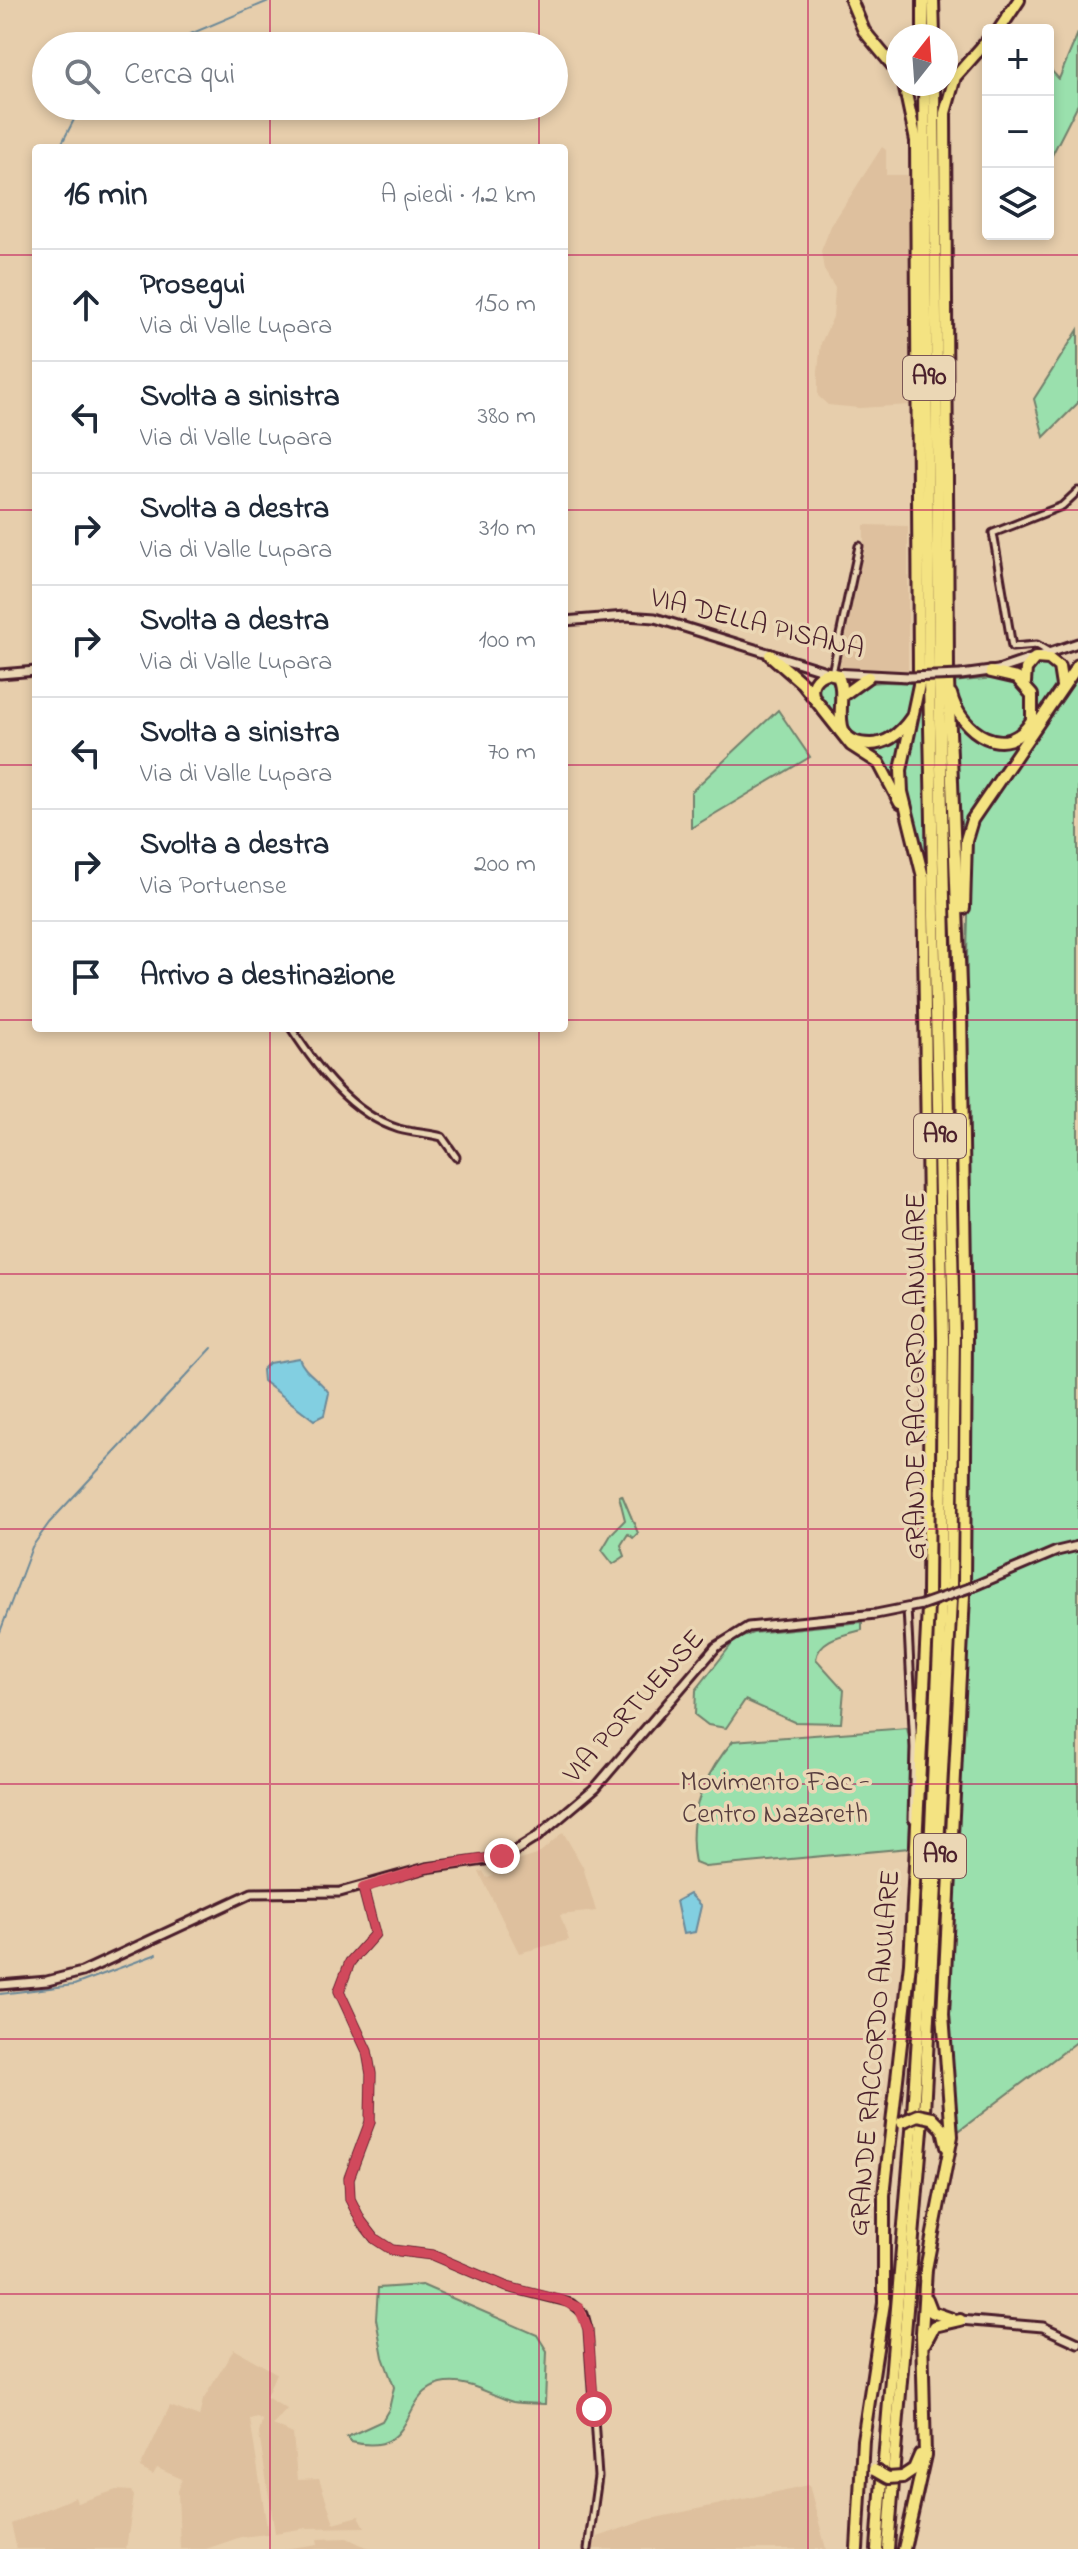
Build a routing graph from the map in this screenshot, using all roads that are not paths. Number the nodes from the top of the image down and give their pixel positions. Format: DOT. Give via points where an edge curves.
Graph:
graph roads {
  1 [pos="851,0"];
  2 [pos="923,0"];
  3 [pos="933,0"];
  4 [pos="1019,0"];
  5 [pos="923,24"];
  6 [pos="934,24"];
  7 [pos="1003,24"];
  8 [pos="982,47"];
  9 [pos="886,58"];
  10 [pos="907,96"];
  11 [pos="924,96"];
  12 [pos="934,96"];
  13 [pos="1078,491"];
  14 [pos="859,546"];
  15 [pos="568,621"];
  16 [pos="1078,643"];
  17 [pos="1049,652"];
  18 [pos="770,655"];
  19 [pos="1035,658"];
  20 [pos="1078,665"];
  21 [pos="32,671"];
  22 [pos="991,672"];
  23 [pos="832,673"];
  24 [pos="0,674"];
  25 [pos="868,677"];
  26 [pos="933,678"];
  27 [pos="1025,683"];
  28 [pos="1062,686"];
  29 [pos="843,695"];
  30 [pos="815,701"];
  31 [pos="915,713"];
  32 [pos="920,861"];
  33 [pos="961,1010"];
  34 [pos="294,1032"];
  35 [pos="456,1157"];
  36 [pos="1078,1546"];
  37 [pos="967,1589"];
  38 [pos="925,1603"];
  39 [pos="907,1608"];
  40 [pos="912,1819"];
  41 [pos="363,1888"];
  42 [pos="0,1985"];
  43 [pos="918,2117"];
  44 [pos="885,2174"];
  45 [pos="946,2177"];
  46 [pos="926,2269"];
  47 [pos="960,2320"];
  48 [pos="1078,2343"];
  49 [pos="925,2382"];
  50 [pos="866,2426"];
  51 [pos="888,2476"];
  52 [pos="588,2549"];
  53 [pos="857,2549"];
  54 [pos="877,2549"];
  55 [pos="888,2549"];
  56 [pos="904,2549"];
  1 -- 9 [label="highway" via="864,31"];
  2 -- 5 [label="highway"];
  3 -- 6 [label="highway"];
  4 -- 7 [label="highway"];
  8 -- 26 [label="highway, GRANDE RACCORDO ANULARE" via="955,77 945,113"];
  10 -- 26 [label="highway, GRANDE RACCORDO ANULARE" via="916,141"];
  11 -- 26 [label="highway, GRANDE RACCORDO ANULARE / A90"];
  12 -- 26 [label="highway, GRANDE RACCORDO ANULARE / A90"];
  13 -- 17 [label="street" via="1062,506 993,533 1012,647 1037,645"];
  14 -- 23 [label="street"];
  15 -- 18 [label="main road, VIA DELLA PISANA" via="655,618"];
  16 -- 17 [label="main road, VIA DELLA PISANA"];
  17 -- 19 [label="main road, VIA DELLA PISANA"];
  18 -- 23 [label="main road, VIA DELLA PISANA"];
  18 -- 30 [label="highway"];
  19 -- 22 [label="main road, VIA DELLA PISANA"];
  19 -- 27 [label="highway" via="1026,669"];
  19 -- 28 [label="highway" via="1056,663"];
  20 -- 28 [label="highway"];
  21 -- 24 [label="main road"];
  22 -- 26 [label="main road, VIA DELLA PISANA, bridge"];
  22 -- 27 [label="highway"];
  23 -- 25 [label="main road, VIA DELLA PISANA"];
  23 -- 29 [label="highway" via="840,680"];
  23 -- 30 [label="highway" via="815,681"];
  25 -- 26 [label="main road, VIA DELLA PISANA"];
  25 -- 29 [label="highway"];
  26 -- 27 [label="highway" via="965,725 1002,741 1021,734 1032,720 1034,700"];
  26 -- 31 [label="highway, GRANDE RACCORDO ANULARE"];
  26 -- 33 [label="highway"];
  26 -- 43 [label="highway, GRANDE RACCORDO ANULARE / A90" via="946,1596"];
  28 -- 33 [label="highway" via="969,826"];
  29 -- 31 [label="highway" via="840,723 848,735 864,743 894,737"];
  30 -- 32 [label="highway" via="851,745 887,772"];
  31 -- 32 [label="highway, GRANDE RACCORDO ANULARE" via="901,770"];
  32 -- 38 [label="highway, GRANDE RACCORDO ANULARE" via="930,1326"];
  33 -- 37 [label="highway, GRANDE RACCORDO ANULARE"];
  34 -- 35 [label="street" via="322,1070 363,1109 399,1129 442,1137"];
  36 -- 37 [label="main road, VIA PORTUENSE"];
  37 -- 38 [label="main road, VIA PORTUENSE, bridge"];
  37 -- 45 [label="highway, GRANDE RACCORDO ANULARE" via="943,2014 952,2126"];
  38 -- 39 [label="main road, VIA PORTUENSE"];
  38 -- 44 [label="highway, GRANDE RACCORDO ANULARE" via="910,1963"];
  39 -- 40 [label="street"];
  39 -- 41 [label="main road, VIA PORTUENSE" via="740,1629 716,1647 596,1787 527,1844 497,1858 426,1868"];
  41 -- 42 [label="main road, VIA PORTUENSE" via="315,1895 252,1893 82,1972"];
  41 -- 52 [label="street" via="375,1934 350,1962 339,1991 367,2051 371,2074 370,2122 349,2178 350,2199 368,2230 392,2250 432,2255 507,2287 571,2303 584,2314 598,2472"];
  43 -- 44 [label="highway" via="892,2140"];
  43 -- 45 [label="highway" via="940,2125 946,2138"];
  43 -- 51 [label="highway, GRANDE RACCORDO ANULARE / A90"];
  44 -- 50 [label="highway, GRANDE RACCORDO ANULARE" via="884,2303"];
  45 -- 46 [label="highway, GRANDE RACCORDO ANULARE"];
  46 -- 47 [label="highway" via="928,2308"];
  46 -- 49 [label="highway, GRANDE RACCORDO ANULARE"];
  46 -- 51 [label="highway" via="919,2320 920,2456 916,2466"];
  47 -- 48 [label="main road" via="1043,2327"];
  47 -- 49 [label="highway" via="936,2325 928,2333"];
  49 -- 56 [label="highway, GRANDE RACCORDO ANULARE" via="924,2460"];
  50 -- 51 [label="highway" via="868,2458"];
  50 -- 53 [label="highway, GRANDE RACCORDO ANULARE"];
  51 -- 54 [label="highway, GRANDE RACCORDO ANULARE / A90"];
  51 -- 55 [label="highway, GRANDE RACCORDO ANULARE / A90"];
}
